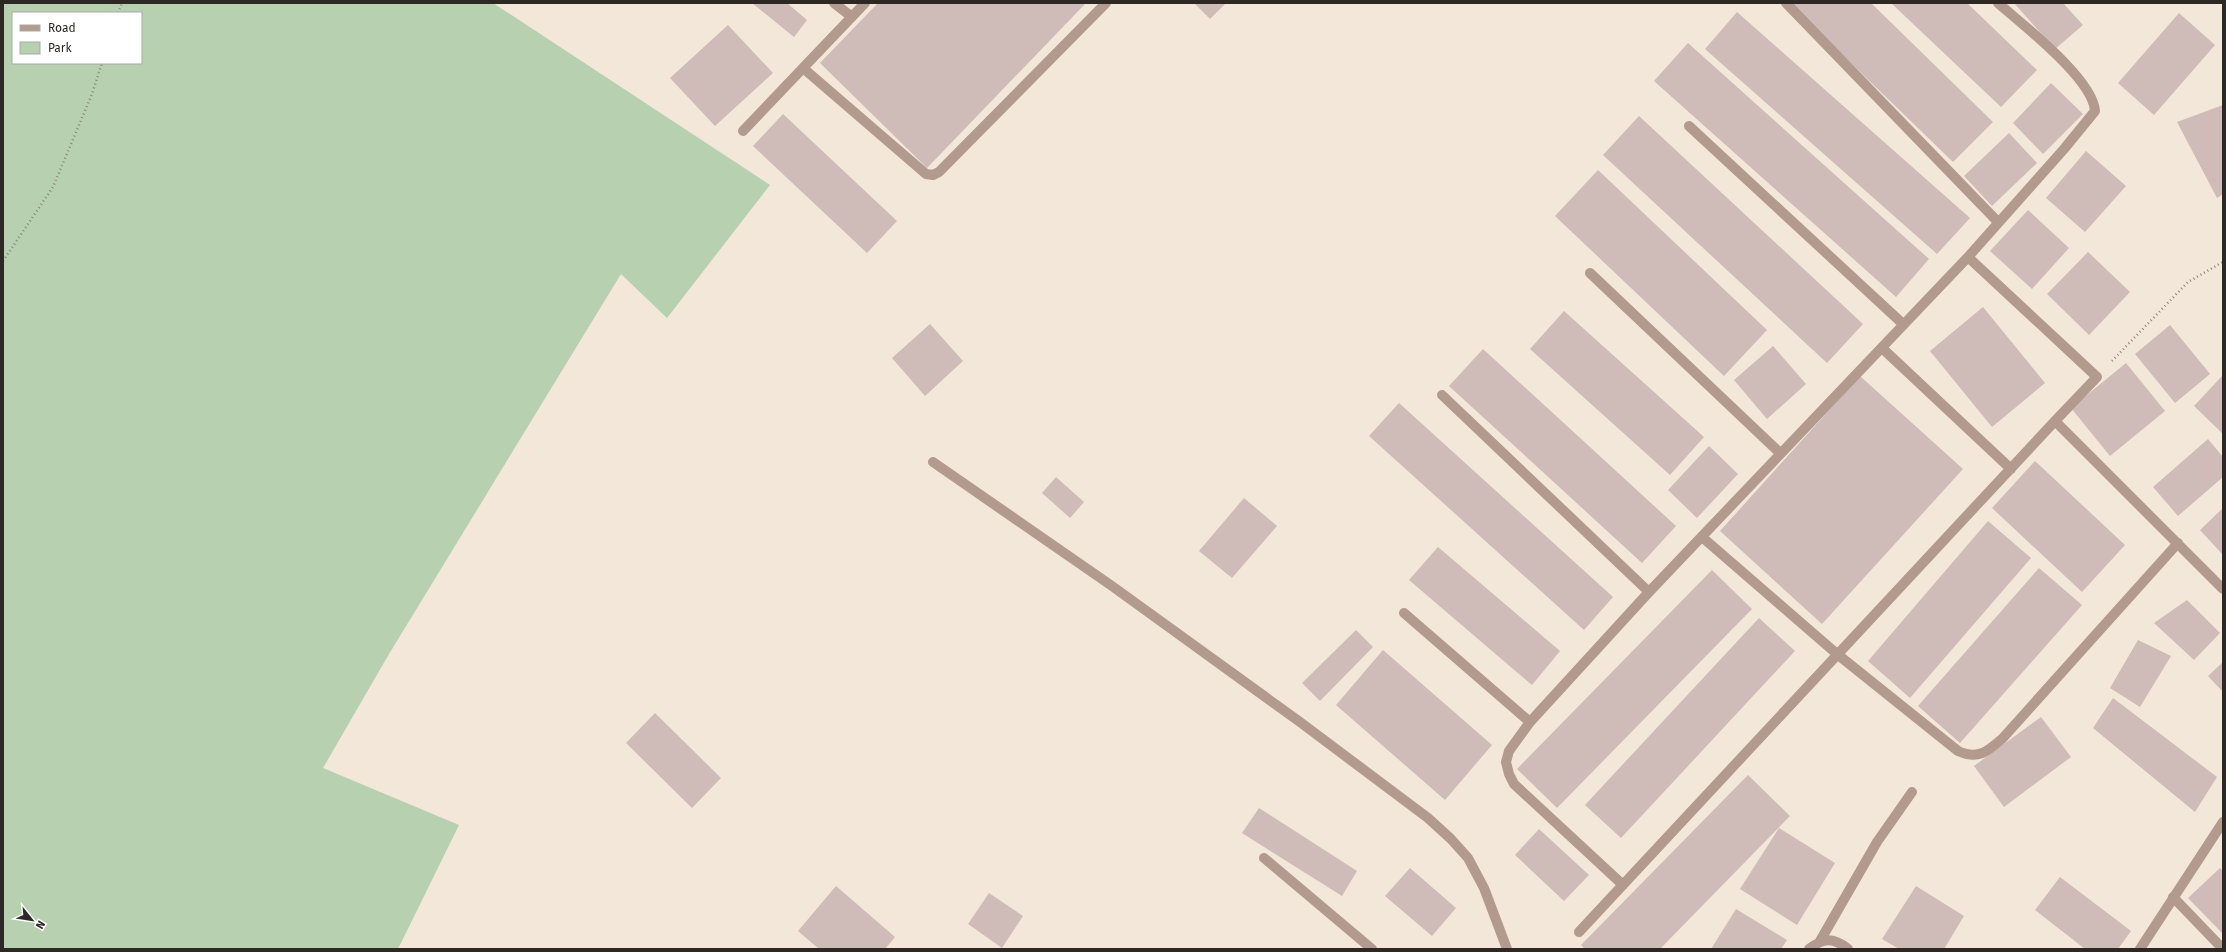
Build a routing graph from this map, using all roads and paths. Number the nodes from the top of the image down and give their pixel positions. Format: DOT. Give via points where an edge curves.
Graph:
graph roads {
  1 [pos="834,3"];
  2 [pos="865,3"];
  3 [pos="1106,3"];
  4 [pos="1786,3"];
  5 [pos="1998,3"];
  6 [pos="852,17"];
  7 [pos="102,64"];
  8 [pos="803,68"];
  9 [pos="1689,126"];
  10 [pos="743,132"];
  11 [pos="1998,222"];
  12 [pos="1968,257"];
  13 [pos="3,261"];
  14 [pos="2223,262"];
  15 [pos="1590,273"];
  16 [pos="1903,324"];
  17 [pos="1882,348"];
  18 [pos="2097,377"];
  19 [pos="1442,395"];
  20 [pos="2055,421"];
  21 [pos="1780,453"];
  22 [pos="933,462"];
  23 [pos="2010,469"];
  24 [pos="1702,537"];
  25 [pos="2178,543"];
  26 [pos="2223,588"];
  27 [pos="1649,592"];
  28 [pos="1404,613"];
  29 [pos="1837,654"];
  30 [pos="1530,722"];
  31 [pos="1912,792"];
  32 [pos="2223,822"];
  33 [pos="1264,858"];
  34 [pos="1623,885"];
  35 [pos="2174,897"];
  36 [pos="1579,932"];
  37 [pos="1820,941"];
  38 [pos="1372,949"];
  39 [pos="1507,949"];
  40 [pos="1810,949"];
  41 [pos="1848,949"];
  42 [pos="2140,949"];
  43 [pos="2223,949"];
  1 -- 6 [label="street"];
  2 -- 6 [label="street"];
  3 -- 8 [label="street" via="939,172 933,175 926,174"];
  4 -- 11 [label="street"];
  5 -- 11 [label="street" via="2066,65 2089,93 2094,101 2095,111"];
  6 -- 8 [label="street"];
  7 -- 13 [label="path" via="92,94 53,187"];
  8 -- 10 [label="street"];
  9 -- 16 [label="street"];
  11 -- 12 [label="street"];
  12 -- 16 [label="street"];
  12 -- 18 [label="street"];
  14 -- 18 [label="path" via="2188,282"];
  15 -- 21 [label="street"];
  16 -- 17 [label="street"];
  17 -- 21 [label="street"];
  17 -- 23 [label="street"];
  18 -- 20 [label="street"];
  19 -- 27 [label="street"];
  20 -- 23 [label="street"];
  20 -- 25 [label="street"];
  21 -- 24 [label="street"];
  22 -- 39 [label="street" via="1112,586 1428,818 1468,858 1484,888"];
  23 -- 29 [label="street"];
  24 -- 27 [label="street"];
  24 -- 29 [label="street"];
  25 -- 26 [label="street"];
  25 -- 29 [label="street" via="2002,739 1985,753 1969,756 1958,751"];
  27 -- 30 [label="street"];
  28 -- 30 [label="street"];
  29 -- 34 [label="street"];
  30 -- 34 [label="street" via="1509,751 1506,762 1514,784"];
  31 -- 37 [label="street" via="1877,842"];
  32 -- 35 [label="street"];
  33 -- 38 [label="street"];
  34 -- 36 [label="street"];
  35 -- 42 [label="street"];
  35 -- 43 [label="street"];
  37 -- 40 [label="street"];
  37 -- 41 [label="street" via="1833,941"];
}
